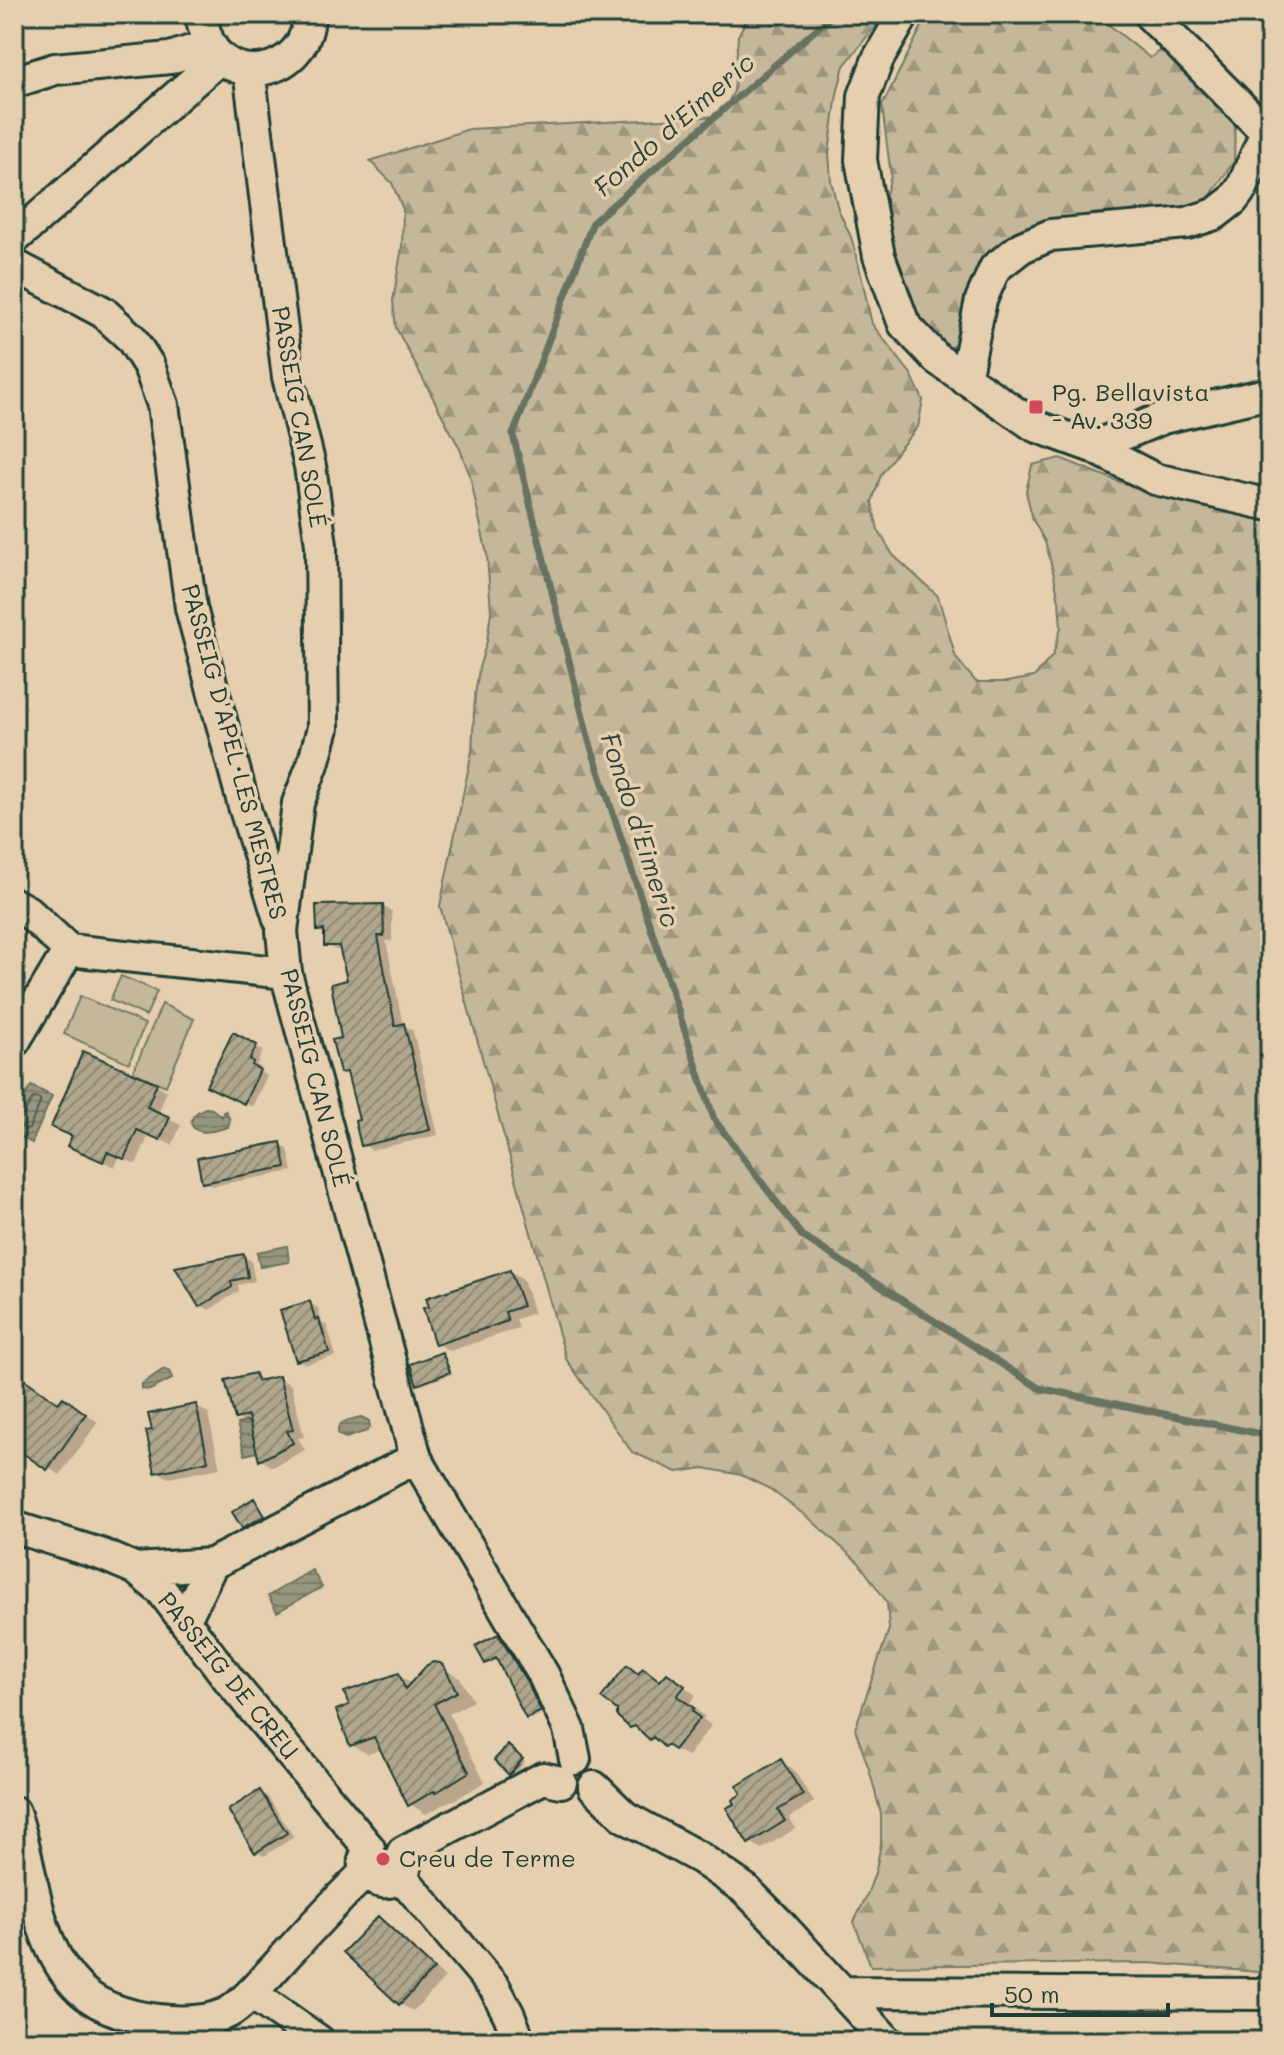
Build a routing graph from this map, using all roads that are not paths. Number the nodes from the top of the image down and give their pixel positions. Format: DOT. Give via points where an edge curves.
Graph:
graph roads {
  1 [pos="202,14"];
  2 [pos="309,14"];
  3 [pos="904,14"];
  4 [pos="1140,17"];
  5 [pos="214,51"];
  6 [pos="249,70"];
  7 [pos="14,82"];
  8 [pos="1268,132"];
  9 [pos="14,239"];
  10 [pos="14,265"];
  11 [pos="965,379"];
  12 [pos="1270,393"];
  13 [pos="1093,447"];
  14 [pos="1270,505"];
  15 [pos="14,904"];
  16 [pos="282,931"];
  17 [pos="69,950"];
  18 [pos="286,973"];
  19 [pos="14,1042"];
  20 [pos="416,1458"];
  21 [pos="14,1527"];
  22 [pos="212,1564"];
  23 [pos="136,1569"];
  24 [pos="185,1620"];
  25 [pos="568,1770"];
  26 [pos="14,1812"];
  27 [pos="368,1860"];
  28 [pos="402,1864"];
  29 [pos="843,1992"];
  30 [pos="251,1993"];
  31 [pos="1270,1994"];
  32 [pos="319,2041"];
  33 [pos="519,2041"];
  34 [pos="887,2041"];
  1 -- 5 [label="street"];
  2 -- 6 [label="street" via="302,45 289,60 271,69"];
  3 -- 11 [label="street" via="864,96 861,160 866,191 879,256 904,324"];
  4 -- 8 [label="street"];
  5 -- 6 [label="street"];
  5 -- 7 [label="street" via="55,69"];
  5 -- 9 [label="street"];
  6 -- 16 [label="street, PASSEIG CAN SOLÉ" via="288,377 310,466 321,545 323,728 298,803"];
  8 -- 11 [label="street" via="1242,188 1215,214 1187,223 1051,235 1022,247 995,268 981,300"];
  10 -- 16 [label="street, PASSEIG D'APEL·LES MESTRES" via="103,312 131,338 149,366 163,405 191,608"];
  11 -- 13 [label="street" via="1035,426"];
  12 -- 13 [label="street" via="1163,418"];
  13 -- 14 [label="street" via="1155,479"];
  15 -- 17 [label="street"];
  16 -- 18 [label="street, PASSEIG CAN SOLÉ"];
  17 -- 18 [label="street"];
  17 -- 19 [label="street"];
  18 -- 20 [label="street, PASSEIG CAN SOLÉ"];
  20 -- 22 [label="street"];
  20 -- 25 [label="street, PASSEIG CAN SOLÉ" via="543,1674 569,1729"];
  21 -- 23 [label="street, PASSEIG DE CREU"];
  22 -- 23 [label="street"];
  22 -- 24 [label="street"];
  23 -- 24 [label="street, PASSEIG DE CREU"];
  24 -- 27 [label="street, PASSEIG DE CREU"];
  25 -- 28 [label="street" via="543,1778"];
  25 -- 29 [label="street" via="587,1760 595,1769 594,1787 625,1817 745,1889"];
  26 -- 30 [label="street" via="46,1933 67,1975 90,1999 146,2019 203,2020 228,2013"];
  27 -- 28 [label="street" via="376,1882 390,1883"];
  27 -- 30 [label="street"];
  28 -- 33 [label="street" via="495,1988"];
  29 -- 31 [label="street"];
  29 -- 34 [label="street"];
  30 -- 32 [label="street"];
}
